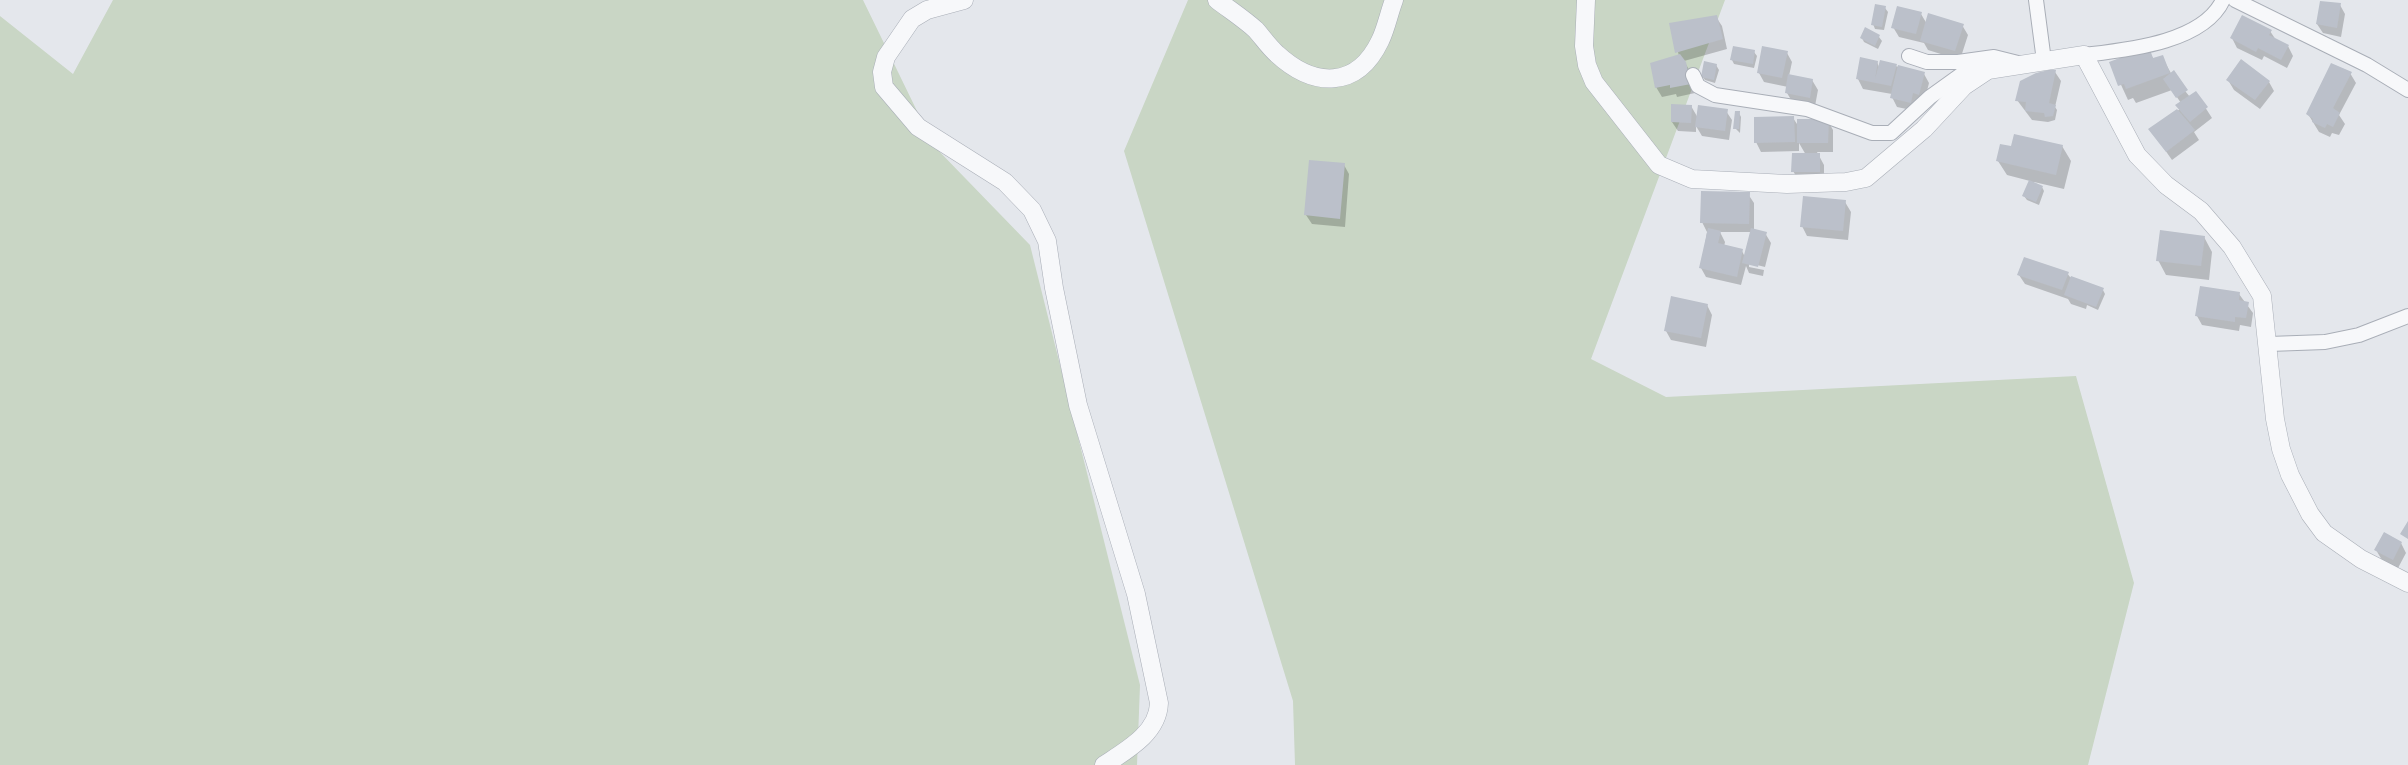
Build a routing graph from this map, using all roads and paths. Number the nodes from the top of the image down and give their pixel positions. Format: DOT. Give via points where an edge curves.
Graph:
graph roads {
  1 [pos="964,0"];
  2 [pos="1217,0"];
  3 [pos="1394,0"];
  4 [pos="1586,0"];
  5 [pos="2036,0"];
  6 [pos="2223,0"];
  7 [pos="2235,0"];
  8 [pos="2084,55"];
  9 [pos="1909,56"];
  10 [pos="2044,61"];
  11 [pos="2023,64"];
  12 [pos="1986,72"];
  13 [pos="1693,75"];
  14 [pos="2408,90"];
  15 [pos="2408,316"];
  16 [pos="2269,344"];
  17 [pos="2408,583"];
  18 [pos="1104,765"];
  1 -- 18 [label="street" via="912,19 886,57 884,87 918,127 1005,182 1032,210 1047,241 1078,405 1136,594 1159,703 1154,723 1139,741"];
  2 -- 3 [label="street" via="1278,55 1309,75 1331,80 1348,76 1365,64 1380,42"];
  4 -- 12 [label="street" via="1584,46 1594,82 1659,165 1692,179 1787,184 1866,178 1924,129 1964,86"];
  5 -- 10 [label="street"];
  6 -- 8 [label="street" via="2206,23 2178,37"];
  7 -- 14 [label="street"];
  8 -- 10 [label="street"];
  8 -- 16 [label="street" via="2137,155 2201,211 2232,247 2262,296"];
  9 -- 11 [label="street" via="1927,62 1994,57"];
  10 -- 11 [label="street"];
  11 -- 12 [label="street"];
  12 -- 13 [label="street" via="1969,69 1891,133 1872,133 1807,109 1715,95 1698,86"];
  15 -- 16 [label="street" via="2325,342"];
  16 -- 17 [label="street" via="2281,449 2310,514 2324,533"];
}
